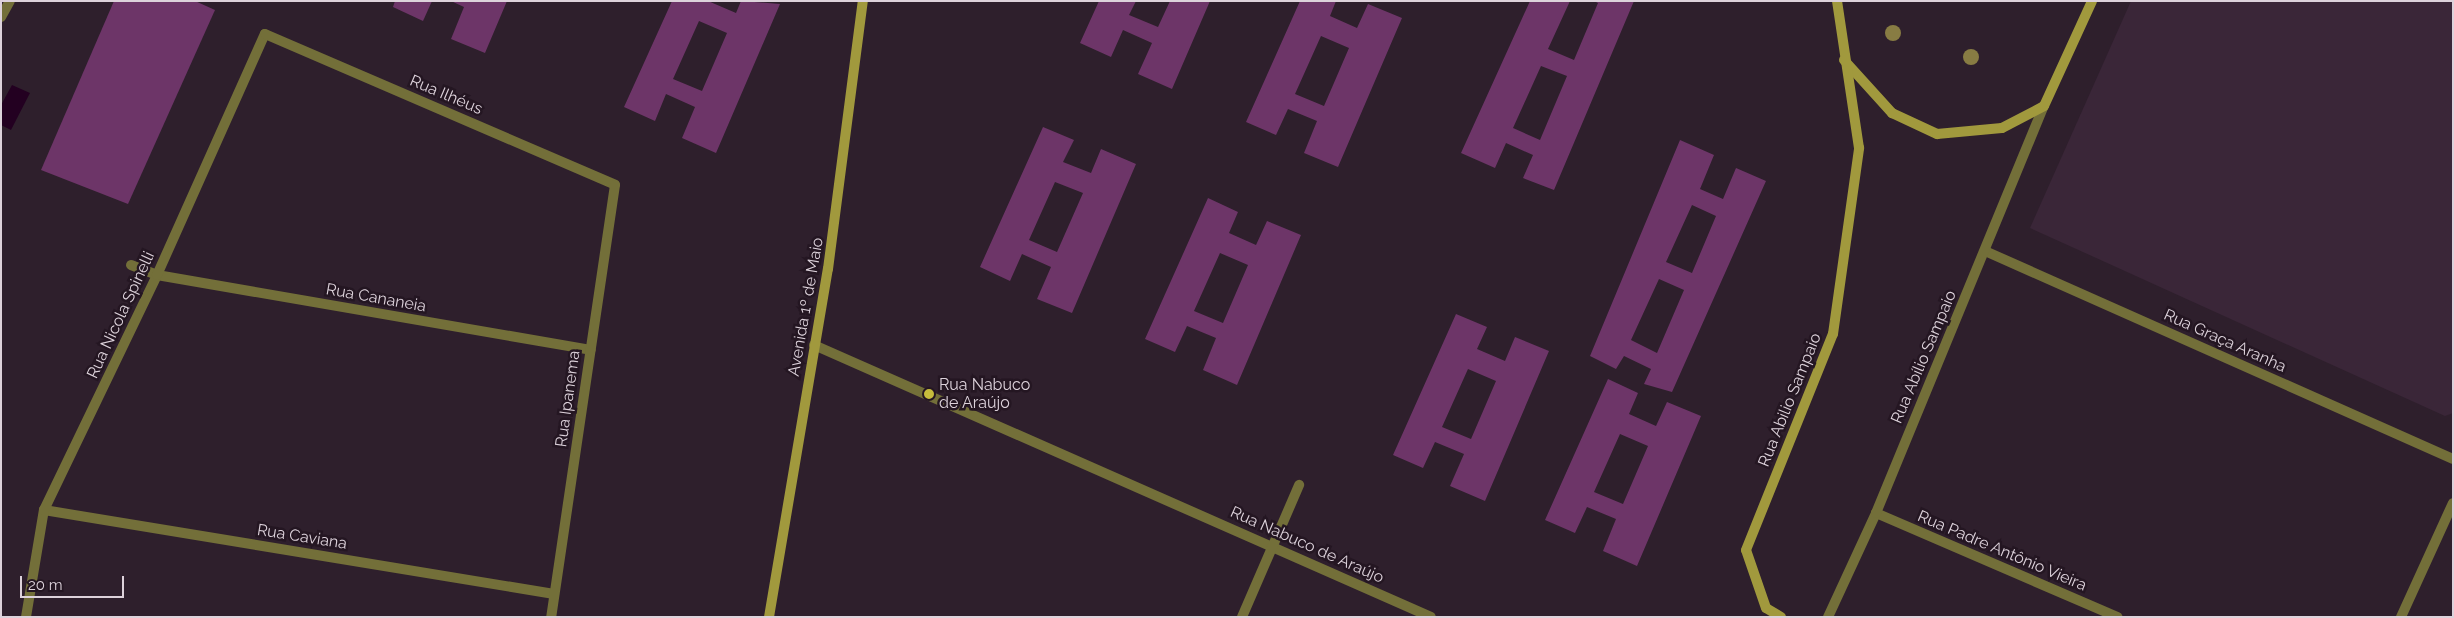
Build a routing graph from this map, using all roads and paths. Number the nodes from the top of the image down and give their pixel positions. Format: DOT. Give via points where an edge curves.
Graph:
graph roads {
  1 [pos="10,1"];
  2 [pos="863,1"];
  3 [pos="1837,1"];
  4 [pos="2092,1"];
  5 [pos="1,17"];
  6 [pos="265,34"];
  7 [pos="1844,60"];
  8 [pos="2044,106"];
  9 [pos="615,185"];
  10 [pos="1985,251"];
  11 [pos="131,265"];
  12 [pos="157,275"];
  13 [pos="814,345"];
  14 [pos="590,350"];
  15 [pos="2453,459"];
  16 [pos="1300,485"];
  17 [pos="2453,502"];
  18 [pos="44,510"];
  19 [pos="1876,513"];
  20 [pos="1272,546"];
  21 [pos="554,594"];
  22 [pos="26,617"];
  23 [pos="551,617"];
  24 [pos="769,617"];
  25 [pos="1242,617"];
  26 [pos="1431,617"];
  27 [pos="1781,617"];
  28 [pos="1828,617"];
  29 [pos="2118,617"];
  30 [pos="2402,617"];
  1 -- 5 [label="street"];
  2 -- 13 [label="street, Avenida 1º de Maio" via="845,155"];
  3 -- 7 [label="street, Rua Abilio Sampaio"];
  4 -- 8 [label="street"];
  6 -- 9 [label="street, Rua Ilhéus"];
  6 -- 12 [label="street, Rua Nicola Spinelli"];
  7 -- 8 [label="street" via="1892,113 1937,134 2002,128"];
  7 -- 27 [label="street, Rua Abilio Sampaio" via="1859,148 1833,334 1746,550 1766,608"];
  8 -- 10 [label="street, Rua Abílio Sampaio"];
  9 -- 14 [label="street, Rua Ipanema"];
  10 -- 15 [label="street, Rua Graça Aranha"];
  10 -- 19 [label="street, Rua Abílio Sampaio"];
  11 -- 12 [label="street, Rua Cananeia"];
  12 -- 14 [label="street, Rua Cananeia"];
  12 -- 18 [label="street, Rua Nicola Spinelli"];
  13 -- 20 [label="street, Rua Nabuco de Araújo"];
  13 -- 24 [label="street, Avenida 1º de Maio"];
  14 -- 21 [label="street, Rua Ipanema"];
  16 -- 20 [label="street"];
  17 -- 30 [label="street"];
  18 -- 21 [label="street, Rua Caviana"];
  18 -- 22 [label="street, Rua Nicola Spinelli"];
  19 -- 28 [label="street, Rua Abílio Sampaio"];
  19 -- 29 [label="street, Rua Padre Antônio Vieira"];
  20 -- 25 [label="street"];
  20 -- 26 [label="street, Rua Nabuco de Araújo"];
  21 -- 23 [label="street, Rua Ipanema"];
}
